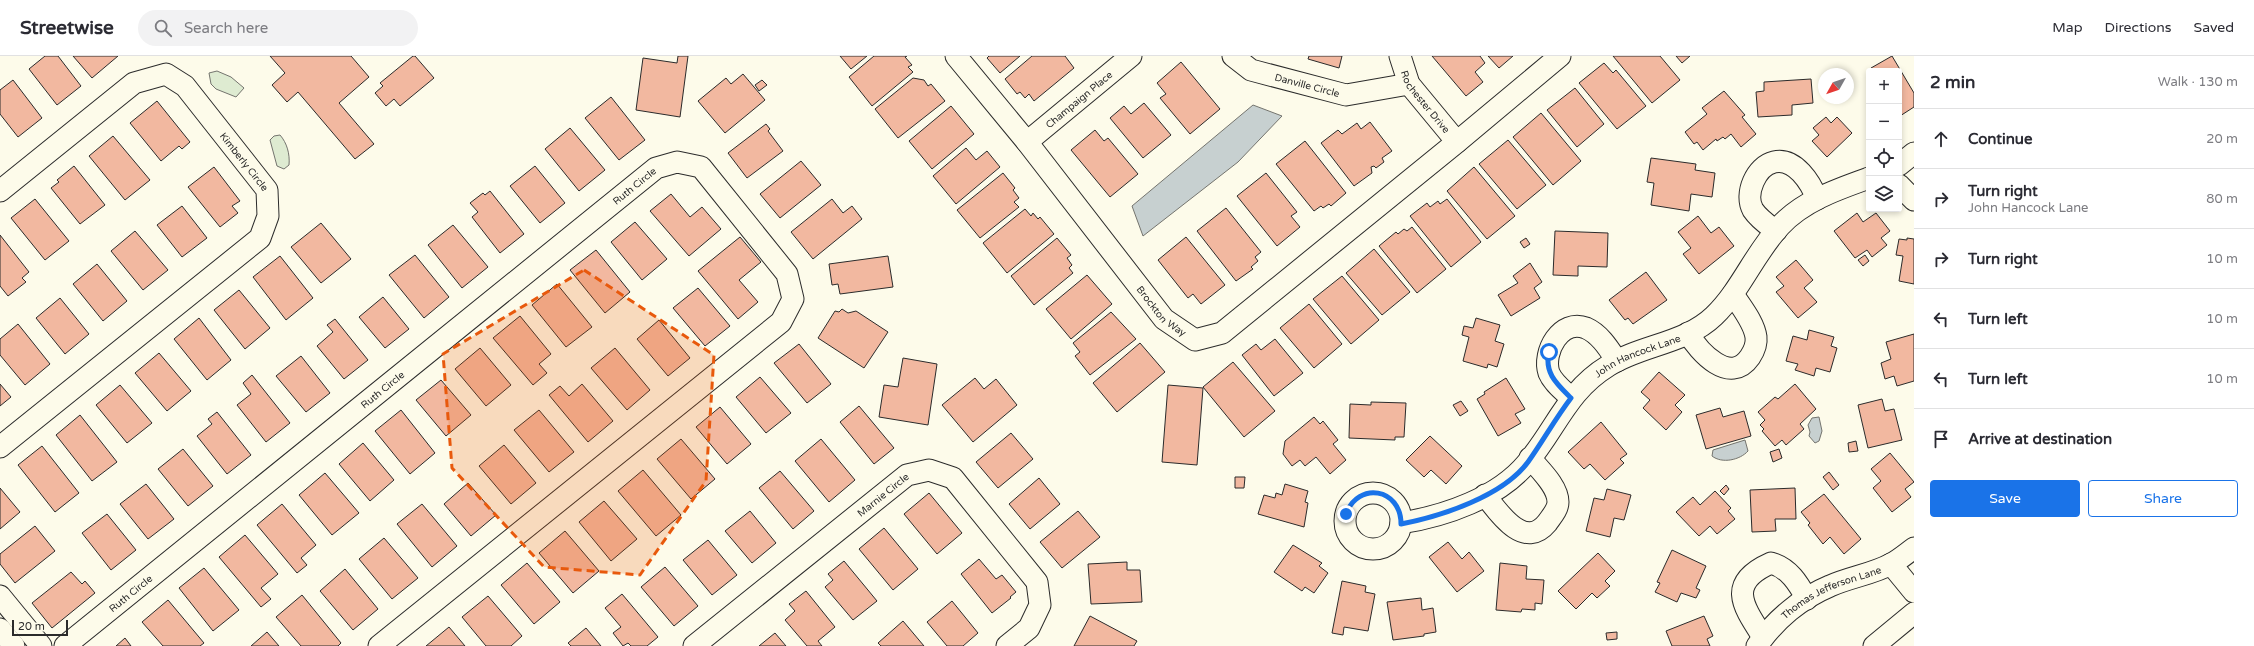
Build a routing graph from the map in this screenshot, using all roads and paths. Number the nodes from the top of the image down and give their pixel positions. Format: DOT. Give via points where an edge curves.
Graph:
graph roads {
  1 [pos="956,56"];
  2 [pos="1131,56"];
  3 [pos="1233,56"];
  4 [pos="1400,56"];
  5 [pos="1560,56"];
  6 [pos="1409,84"];
  7 [pos="1027,142"];
  8 [pos="1457,142"];
  9 [pos="1914,153"];
  10 [pos="1902,163"];
  11 [pos="1866,179"];
  12 [pos="1902,188"];
  13 [pos="0,191"];
  14 [pos="1817,199"];
  15 [pos="1914,200"];
  16 [pos="1776,231"];
  17 [pos="1733,294"];
  18 [pos="1688,333"];
  19 [pos="1617,362"];
  20 [pos="1571,398"];
  21 [pos="0,447"];
  22 [pos="1530,458"];
  23 [pos="1485,495"];
  24 [pos="1401,524"];
  25 [pos="1914,548"];
  26 [pos="1891,564"];
  27 [pos="1914,592"];
  28 [pos="0,596"];
  29 [pos="1807,599"];
  30 [pos="1914,613"];
  31 [pos="0,629"];
  32 [pos="1760,642"];
  33 [pos="14,646"];
  34 [pos="41,646"];
  35 [pos="65,646"];
  36 [pos="379,646"];
  37 [pos="694,646"];
  38 [pos="1007,646"];
  39 [pos="1874,646"];
  1 -- 7 [label="street, Brockton Way"];
  2 -- 7 [label="street, Champaign Place"];
  3 -- 6 [label="street, Danville Circle" via="1251,70 1346,94"];
  4 -- 6 [label="street, Rochester Drive"];
  5 -- 8 [label="street"];
  6 -- 8 [label="street, Rochester Drive"];
  7 -- 8 [label="street, Brockton Way" via="1164,319 1195,340 1222,333"];
  9 -- 10 [label="street"];
  11 -- 14 [label="street, John Hancock Lane"];
  12 -- 15 [label="street"];
  13 -- 21 [label="street, Kimberly Circle" via="134,83 166,74 185,86 267,190 268,216 260,238"];
  14 -- 16 [label="street, John Hancock Lane" via="1798,210"];
  14 -- 16 [label="street" via="1813,187 1794,167 1782,162 1766,165 1750,190 1750,201 1753,210"];
  16 -- 17 [label="street, John Hancock Lane"];
  17 -- 18 [label="street, John Hancock Lane" via="1713,318"];
  17 -- 18 [label="street" via="1756,336 1756,345 1747,361 1730,368 1719,365 1700,351"];
  18 -- 19 [label="street, John Hancock Lane"];
  19 -- 20 [label="street, John Hancock Lane" via="1590,378"];
  19 -- 20 [label="street" via="1602,341 1586,328 1576,326 1566,329 1559,335 1547,360 1549,373"];
  20 -- 22 [label="street, John Hancock Lane"];
  22 -- 23 [label="street, John Hancock Lane" via="1514,475"];
  22 -- 23 [label="street" via="1555,492 1558,502 1545,526 1535,531 1518,530 1501,516"];
  23 -- 24 [label="street, John Hancock Lane" via="1422,520"];
  25 -- 26 [label="street, Thomas Jefferson Lane"];
  26 -- 27 [label="street"];
  26 -- 29 [label="street, Thomas Jefferson Lane" via="1830,586"];
  28 -- 34 [label="street"];
  29 -- 32 [label="street, Thomas Jefferson Lane" via="1786,614"];
  29 -- 32 [label="street" via="1798,583 1780,566 1771,563 1760,568 1744,582 1741,590 1742,600"];
  30 -- 39 [label="street"];
  31 -- 33 [label="street"];
  35 -- 36 [label="street, Ruth Circle" via="656,168 678,162 701,167 787,274 793,299 781,322"];
  37 -- 38 [label="street, Marnie Circle" via="907,476 929,470 953,478 1037,582 1040,605 1029,628"];
}
